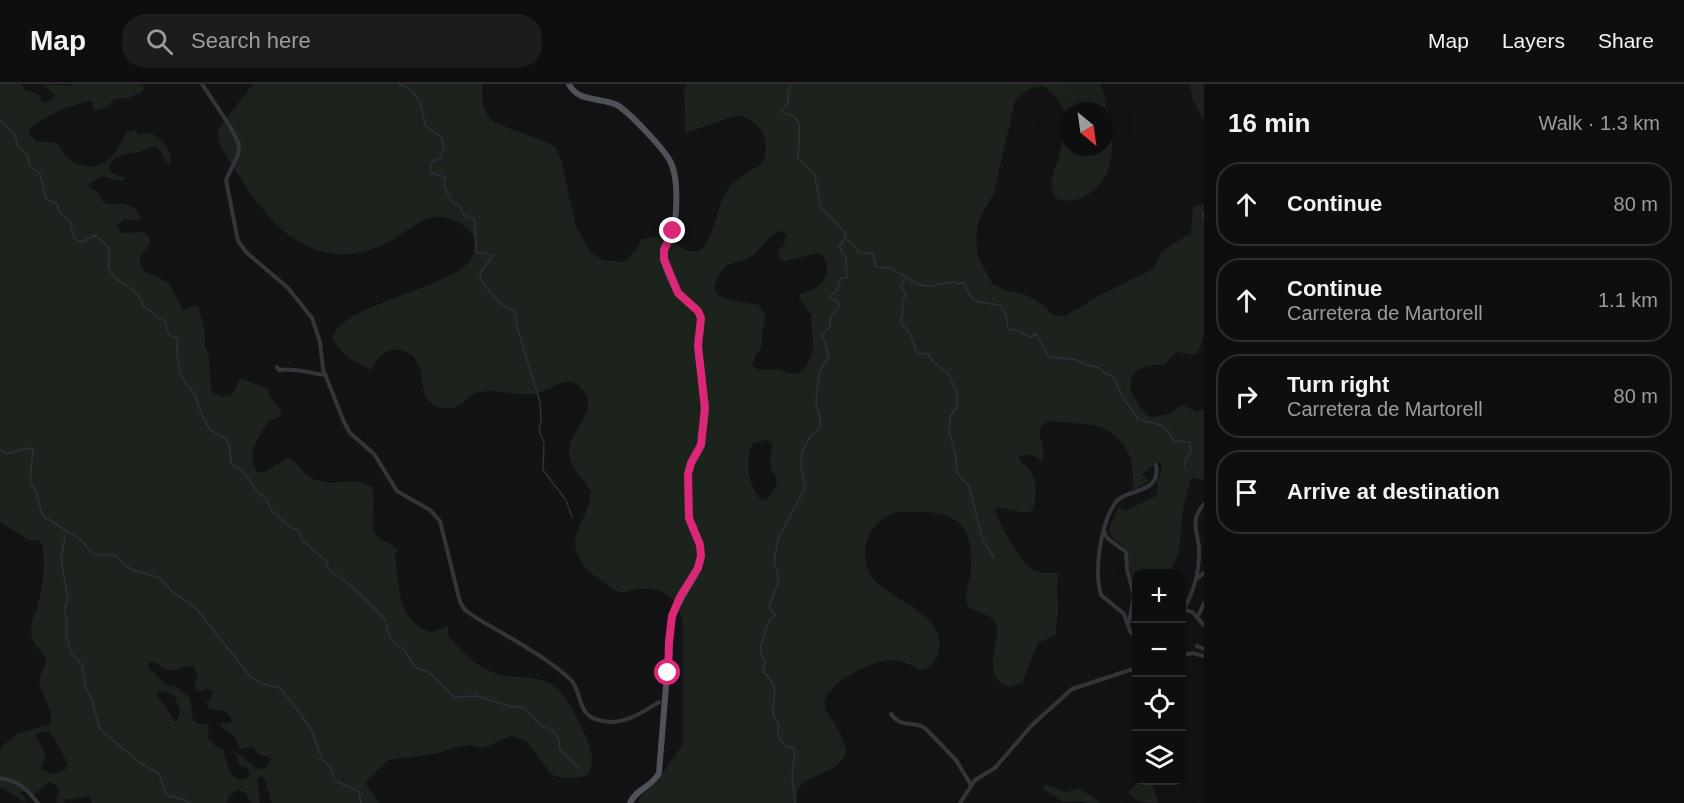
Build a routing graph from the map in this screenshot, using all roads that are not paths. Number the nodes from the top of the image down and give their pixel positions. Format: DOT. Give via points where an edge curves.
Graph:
graph roads {
  1 [pos="202,84"];
  2 [pos="569,84"];
  3 [pos="277,367"];
  4 [pos="326,375"];
  5 [pos="1156,465"];
  6 [pos="1204,504"];
  7 [pos="1104,532"];
  8 [pos="1107,538"];
  9 [pos="1101,541"];
  10 [pos="1204,573"];
  11 [pos="1196,579"];
  12 [pos="1132,588"];
  13 [pos="1186,602"];
  14 [pos="1204,603"];
  15 [pos="1186,610"];
  16 [pos="1132,612"];
  17 [pos="1124,614"];
  18 [pos="1198,616"];
  19 [pos="1128,623"];
  20 [pos="1204,625"];
  21 [pos="1132,633"];
  22 [pos="1197,646"];
  23 [pos="1204,653"];
  24 [pos="1186,655"];
  25 [pos="1132,671"];
  26 [pos="663,705"];
  27 [pos="891,714"];
  28 [pos="0,778"];
  29 [pos="971,785"];
  30 [pos="38,803"];
  31 [pos="630,803"];
  32 [pos="960,803"];
  1 -- 4 [label="street" via="238,144 238,155 226,180 238,241 288,288 312,318"];
  2 -- 26 [label="main road" via="574,93 620,107 672,163 676,183 674,223 664,259 678,293 701,318 698,346 705,418 701,445 689,470 688,502 701,556 674,612"];
  3 -- 4 [label="street"];
  4 -- 26 [label="street" via="350,432 374,454 397,491 430,510 440,521 466,611 569,678 592,718 626,721"];
  5 -- 7 [label="street" via="1147,488 1115,503"];
  6 -- 11 [label="street" via="1196,522"];
  7 -- 8 [label="street"];
  7 -- 9 [label="street"];
  8 -- 9 [label="street"];
  8 -- 12 [label="street" via="1126,552"];
  9 -- 17 [label="street" via="1101,593"];
  10 -- 11 [label="street"];
  11 -- 13 [label="street"];
  14 -- 18 [label="street"];
  15 -- 18 [label="street"];
  16 -- 17 [label="street"];
  16 -- 19 [label="street"];
  17 -- 19 [label="street"];
  18 -- 20 [label="street"];
  19 -- 21 [label="street"];
  22 -- 23 [label="street"];
  23 -- 24 [label="street"];
  25 -- 29 [label="street" via="1072,689 1032,725 995,768"];
  26 -- 31 [label="main road" via="660,763 655,780 634,795"];
  27 -- 29 [label="street" via="902,723 925,728 956,760"];
  28 -- 30 [label="street" via="20,783"];
  29 -- 32 [label="street"];
}
